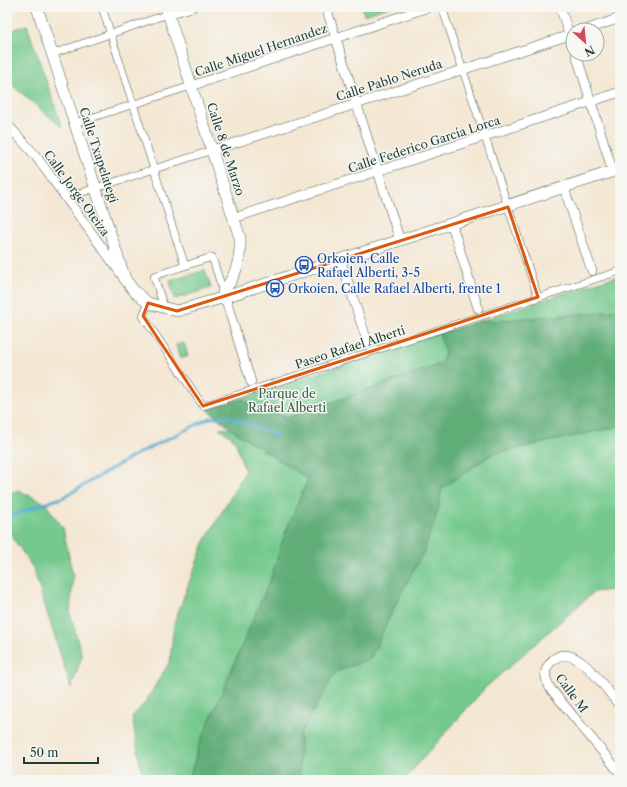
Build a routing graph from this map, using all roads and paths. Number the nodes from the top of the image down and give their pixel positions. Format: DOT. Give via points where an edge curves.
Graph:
graph roads {
  1 [pos="37,7"];
  2 [pos="102,7"];
  3 [pos="192,7"];
  4 [pos="326,7"];
  5 [pos="430,7"];
  6 [pos="442,7"];
  7 [pos="560,7"];
  8 [pos="167,11"];
  9 [pos="620,18"];
  10 [pos="566,22"];
  11 [pos="605,23"];
  12 [pos="111,34"];
  13 [pos="565,36"];
  14 [pos="335,38"];
  15 [pos="52,54"];
  16 [pos="579,62"];
  17 [pos="463,69"];
  18 [pos="191,86"];
  19 [pos="620,92"];
  20 [pos="592,102"];
  21 [pos="356,103"];
  22 [pos="133,104"];
  23 [pos="75,123"];
  24 [pos="7,124"];
  25 [pos="485,138"];
  26 [pos="212,150"];
  27 [pos="154,168"];
  28 [pos="617,171"];
  29 [pos="378,172"];
  30 [pos="96,188"];
  31 [pos="564,188"];
  32 [pos="65,198"];
  33 [pos="508,207"];
  34 [pos="234,218"];
  35 [pos="452,225"];
  36 [pos="400,241"];
  37 [pos="341,260"];
  38 [pos="186,266"];
  39 [pos="592,271"];
  40 [pos="620,271"];
  41 [pos="125,279"];
  42 [pos="224,294"];
  43 [pos="538,298"];
  44 [pos="148,304"];
  45 [pos="164,308"];
  46 [pos="478,308"];
  47 [pos="368,344"];
  48 [pos="251,382"];
  49 [pos="620,706"];
  50 [pos="620,773"];
  1 -- 15 [label="street, Calle Txapelategi"];
  2 -- 12 [label="street"];
  3 -- 8 [label="street"];
  4 -- 14 [label="street"];
  5 -- 14 [label="street, Calle Miguel Hernandez"];
  6 -- 17 [label="street"];
  7 -- 10 [label="street"];
  8 -- 12 [label="street"];
  8 -- 18 [label="street, Calle 8 de Marzo"];
  9 -- 11 [label="street"];
  12 -- 15 [label="street"];
  12 -- 22 [label="street"];
  13 -- 17 [label="street, Calle Pablo Neruda"];
  14 -- 18 [label="street, Calle Miguel Hernandez"];
  14 -- 21 [label="street"];
  15 -- 23 [label="street, Calle Txapelategi"];
  16 -- 20 [label="street"];
  17 -- 21 [label="street, Calle Pablo Neruda"];
  17 -- 25 [label="street"];
  18 -- 22 [label="street"];
  18 -- 26 [label="street, Calle 8 de Marzo"];
  19 -- 20 [label="street, Calle Federico García Lorca"];
  20 -- 25 [label="street, Calle Federico García Lorca"];
  20 -- 28 [label="street"];
  21 -- 26 [label="street, Calle Pablo Neruda"];
  21 -- 29 [label="street"];
  22 -- 23 [label="street"];
  22 -- 27 [label="street"];
  23 -- 30 [label="street, Calle Txapelategi"];
  24 -- 32 [label="street, Calle Jorge Oteiza" via="35,154"];
  25 -- 29 [label="street, Calle Federico García Lorca"];
  25 -- 33 [label="street"];
  26 -- 27 [label="street"];
  26 -- 34 [label="street, Calle 8 de Marzo"];
  27 -- 30 [label="street"];
  27 -- 38 [label="street"];
  28 -- 31 [label="street"];
  29 -- 34 [label="street, Calle Federico García Lorca"];
  29 -- 36 [label="street"];
  30 -- 32 [label="street"];
  30 -- 41 [label="street, Calle Txapelategi"];
  31 -- 33 [label="street"];
  31 -- 39 [label="street"];
  32 -- 41 [label="street, Calle Jorge Oteiza"];
  33 -- 35 [label="street"];
  33 -- 43 [label="street"];
  34 -- 42 [label="street, Calle 8 de Marzo" via="240,238 241,255"];
  35 -- 36 [label="street"];
  35 -- 46 [label="street"];
  36 -- 37 [label="street"];
  37 -- 42 [label="street"];
  37 -- 47 [label="street"];
  38 -- 42 [label="street" via="212,258"];
  38 -- 45 [label="street" via="154,276"];
  40 -- 43 [label="street, Paseo Rafael Alberti"];
  41 -- 44 [label="street, Calle Txapelategi"];
  42 -- 45 [label="street" via="177,311"];
  42 -- 48 [label="street"];
  43 -- 44 [label="street, Paseo Rafael Alberti" via="203,406 142,316"];
  44 -- 45 [label="street"];
  49 -- 50 [label="street, Calle M" via="582,661 573,656 561,655 551,661 545,669 545,679 550,688"];
}
